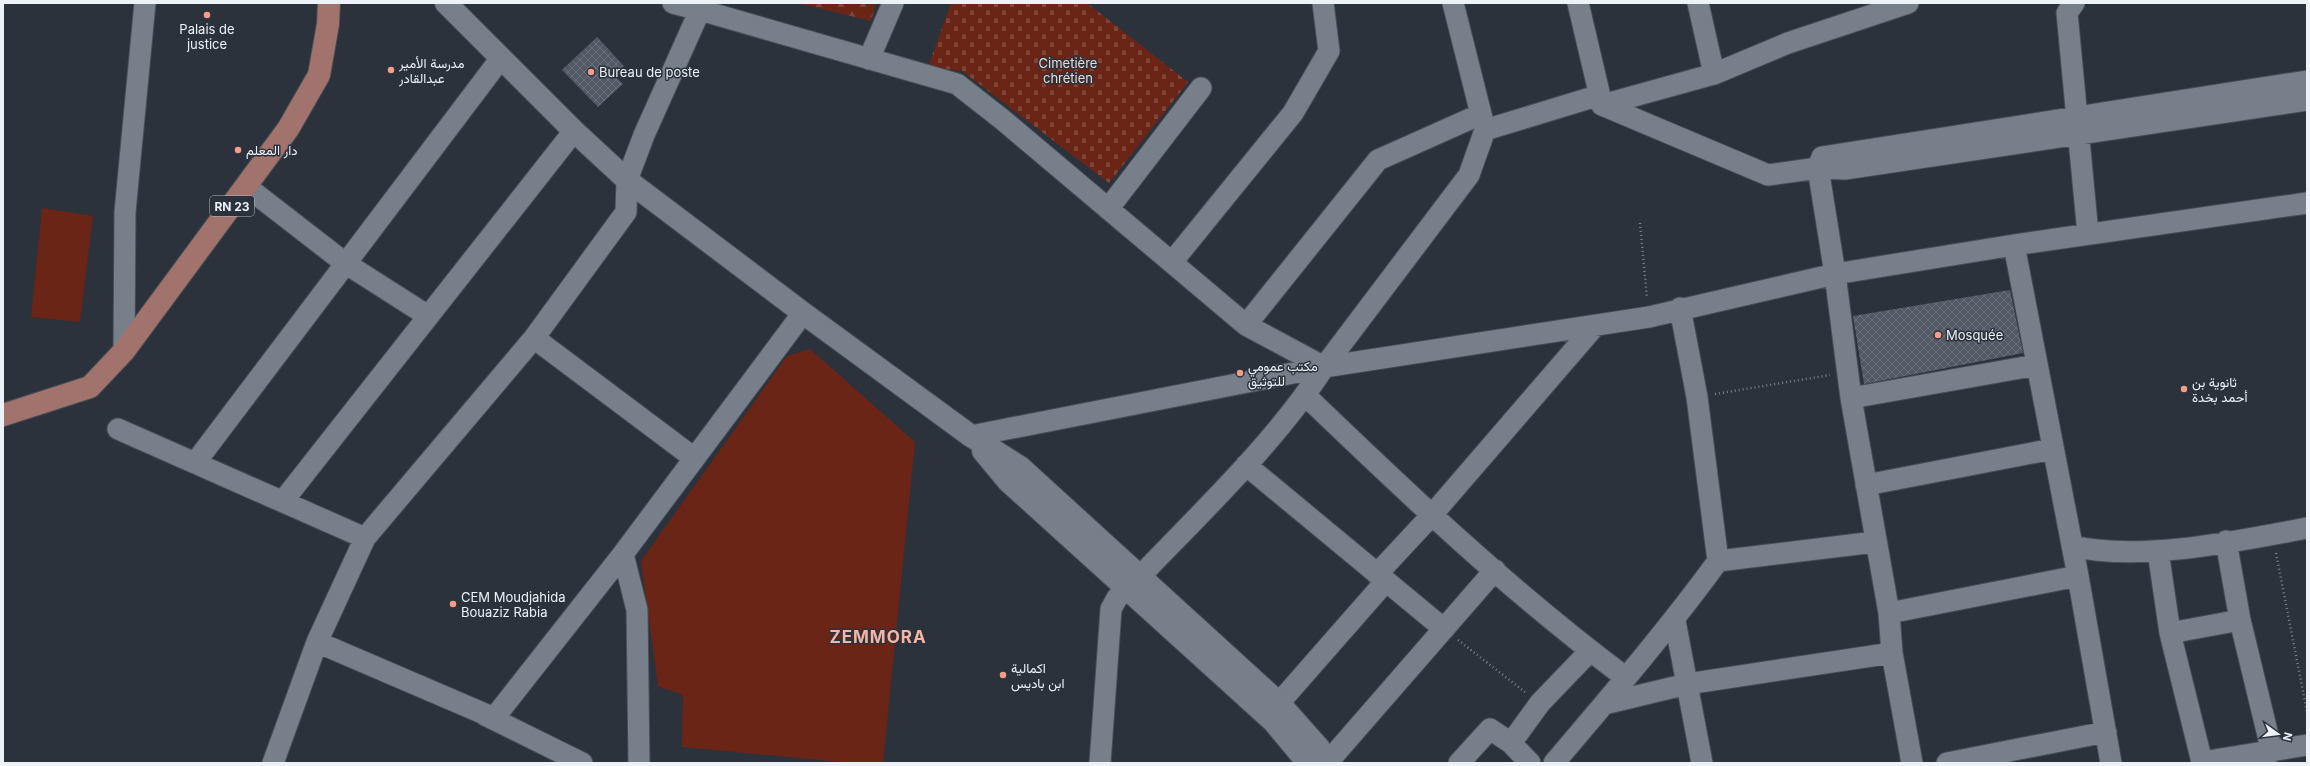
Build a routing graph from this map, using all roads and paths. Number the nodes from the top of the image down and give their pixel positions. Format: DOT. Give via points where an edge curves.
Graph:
graph roads {
  1 [pos="145,3"];
  2 [pos="329,3"];
  3 [pos="446,3"];
  4 [pos="673,3"];
  5 [pos="893,3"];
  6 [pos="1323,3"];
  7 [pos="1453,3"];
  8 [pos="1578,3"];
  9 [pos="1698,3"];
  10 [pos="1908,3"];
  11 [pos="2065,6"];
  12 [pos="702,7"];
  13 [pos="501,58"];
  14 [pos="869,59"];
  15 [pos="1714,74"];
  16 [pos="2307,81"];
  17 [pos="1201,88"];
  18 [pos="1601,100"];
  19 [pos="2307,100"];
  20 [pos="1483,122"];
  21 [pos="2078,126"];
  22 [pos="574,131"];
  23 [pos="1818,168"];
  24 [pos="627,180"];
  25 [pos="247,187"];
  26 [pos="2307,203"];
  27 [pos="1108,209"];
  28 [pos="1640,223"];
  29 [pos="2088,234"];
  30 [pos="2014,245"];
  31 [pos="1172,262"];
  32 [pos="345,263"];
  33 [pos="1835,274"];
  34 [pos="1680,308"];
  35 [pos="803,313"];
  36 [pos="428,316"];
  37 [pos="1649,317"];
  38 [pos="1246,325"];
  39 [pos="1594,327"];
  40 [pos="534,338"];
  41 [pos="124,351"];
  42 [pos="2037,365"];
  43 [pos="1324,367"];
  44 [pos="1848,371"];
  45 [pos="1306,396"];
  46 [pos="1697,397"];
  47 [pos="1851,398"];
  48 [pos="3,415"];
  49 [pos="118,429"];
  50 [pos="971,436"];
  51 [pos="2053,449"];
  52 [pos="694,458"];
  53 [pos="195,463"];
  54 [pos="1246,465"];
  55 [pos="1866,485"];
  56 [pos="283,501"];
  57 [pos="1431,516"];
  58 [pos="2307,528"];
  59 [pos="2273,535"];
  60 [pos="365,538"];
  61 [pos="1875,542"];
  62 [pos="2226,542"];
  63 [pos="2072,546"];
  64 [pos="2158,551"];
  65 [pos="622,554"];
  66 [pos="1718,561"];
  67 [pos="1495,570"];
  68 [pos="2078,576"];
  69 [pos="1381,577"];
  70 [pos="1135,582"];
  71 [pos="1889,613"];
  72 [pos="2240,620"];
  73 [pos="1675,621"];
  74 [pos="1444,629"];
  75 [pos="2170,633"];
  76 [pos="317,642"];
  77 [pos="1590,651"];
  78 [pos="1892,653"];
  79 [pos="1625,677"];
  80 [pos="1687,684"];
  81 [pos="1279,703"];
  82 [pos="1540,703"];
  83 [pos="1604,704"];
  84 [pos="2307,712"];
  85 [pos="485,715"];
  86 [pos="2106,732"];
  87 [pos="1511,743"];
  88 [pos="2307,745"];
  89 [pos="2272,752"];
  90 [pos="2198,762"];
  91 [pos="273,763"];
  92 [pos="582,763"];
  93 [pos="639,763"];
  94 [pos="1100,763"];
  95 [pos="1308,763"];
  96 [pos="1327,763"];
  97 [pos="1460,763"];
  98 [pos="1530,763"];
  99 [pos="1554,763"];
  100 [pos="1702,763"];
  101 [pos="1912,763"];
  102 [pos="1947,763"];
  103 [pos="2111,763"];
  1 -- 41 [label="street" via="125,212"];
  2 -- 25 [label="main road, RN 23" via="319,74 288,129"];
  3 -- 13 [label="main road"];
  4 -- 12 [label="street"];
  5 -- 14 [label="street"];
  6 -- 31 [label="street" via="1329,51 1293,113"];
  7 -- 20 [label="street"];
  8 -- 18 [label="street"];
  9 -- 15 [label="street"];
  10 -- 15 [label="street" via="1788,43"];
  11 -- 21 [label="street"];
  12 -- 14 [label="street"];
  12 -- 24 [label="street" via="644,135"];
  13 -- 22 [label="main road"];
  13 -- 32 [label="street"];
  14 -- 27 [label="street" via="957,84"];
  15 -- 18 [label="street"];
  16 -- 21 [label="street"];
  17 -- 27 [label="street"];
  18 -- 20 [label="street"];
  18 -- 23 [label="street" via="1768,175"];
  19 -- 21 [label="street"];
  20 -- 38 [label="street" via="1378,160"];
  20 -- 43 [label="street" via="1469,175"];
  21 -- 23 [label="street" via="1822,157"];
  21 -- 29 [label="street"];
  22 -- 24 [label="main road"];
  22 -- 36 [label="street"];
  23 -- 33 [label="street"];
  24 -- 35 [label="main road"];
  24 -- 40 [label="street" via="626,212"];
  25 -- 32 [label="street"];
  25 -- 41 [label="main road, RN 23"];
  26 -- 29 [label="street"];
  27 -- 31 [label="street"];
  28 -- 37 [label="path"];
  29 -- 30 [label="street"];
  30 -- 33 [label="street"];
  30 -- 42 [label="street"];
  31 -- 38 [label="street"];
  32 -- 36 [label="street"];
  32 -- 53 [label="street"];
  33 -- 34 [label="street"];
  33 -- 44 [label="street"];
  34 -- 37 [label="street"];
  34 -- 46 [label="street"];
  35 -- 50 [label="main road"];
  35 -- 52 [label="street"];
  36 -- 56 [label="street"];
  37 -- 39 [label="street"];
  38 -- 43 [label="street"];
  39 -- 43 [label="street"];
  39 -- 57 [label="street"];
  40 -- 52 [label="street"];
  40 -- 60 [label="street"];
  41 -- 48 [label="main road, RN 23" via="81,390"];
  42 -- 47 [label="street"];
  42 -- 51 [label="street"];
  43 -- 45 [label="street"];
  43 -- 50 [label="street"];
  44 -- 46 [label="path"];
  44 -- 47 [label="street"];
  45 -- 54 [label="street"];
  45 -- 57 [label="street"];
  46 -- 66 [label="street"];
  47 -- 55 [label="street"];
  49 -- 53 [label="street"];
  50 -- 70 [label="main road" via="1008,481"];
  51 -- 55 [label="street"];
  51 -- 63 [label="street"];
  52 -- 65 [label="street"];
  53 -- 56 [label="street"];
  54 -- 69 [label="street"];
  54 -- 70 [label="street"];
  55 -- 61 [label="street"];
  56 -- 60 [label="street"];
  57 -- 67 [label="street"];
  57 -- 69 [label="street"];
  58 -- 59 [label="street"];
  59 -- 62 [label="street"];
  59 -- 84 [label="path"];
  60 -- 76 [label="street"];
  61 -- 66 [label="street"];
  61 -- 71 [label="street"];
  62 -- 64 [label="street"];
  62 -- 72 [label="street"];
  63 -- 64 [label="street" via="2092,551"];
  63 -- 68 [label="street"];
  64 -- 75 [label="street"];
  65 -- 85 [label="street" via="494,718"];
  65 -- 93 [label="street" via="637,610"];
  66 -- 73 [label="street"];
  67 -- 74 [label="street"];
  67 -- 77 [label="street"];
  68 -- 71 [label="street"];
  68 -- 86 [label="street"];
  69 -- 74 [label="street"];
  69 -- 81 [label="street"];
  70 -- 81 [label="main road"];
  70 -- 94 [label="street" via="1117,598 1111,610"];
  70 -- 95 [label="main road" via="1274,721"];
  71 -- 78 [label="street"];
  72 -- 75 [label="street"];
  72 -- 89 [label="street"];
  73 -- 79 [label="street"];
  73 -- 80 [label="street"];
  74 -- 82 [label="path"];
  74 -- 96 [label="street"];
  75 -- 90 [label="street"];
  76 -- 85 [label="street"];
  76 -- 91 [label="street"];
  77 -- 79 [label="street"];
  77 -- 82 [label="street"];
  78 -- 80 [label="street"];
  78 -- 101 [label="street"];
  79 -- 83 [label="street"];
  80 -- 83 [label="street"];
  80 -- 100 [label="street"];
  81 -- 96 [label="main road" via="1314,743"];
  82 -- 87 [label="street"];
  83 -- 99 [label="street"];
  85 -- 92 [label="street"];
  86 -- 102 [label="street"];
  86 -- 103 [label="street"];
  87 -- 97 [label="street" via="1490,729"];
  87 -- 98 [label="street"];
  88 -- 89 [label="street"];
  89 -- 90 [label="street"];
}
